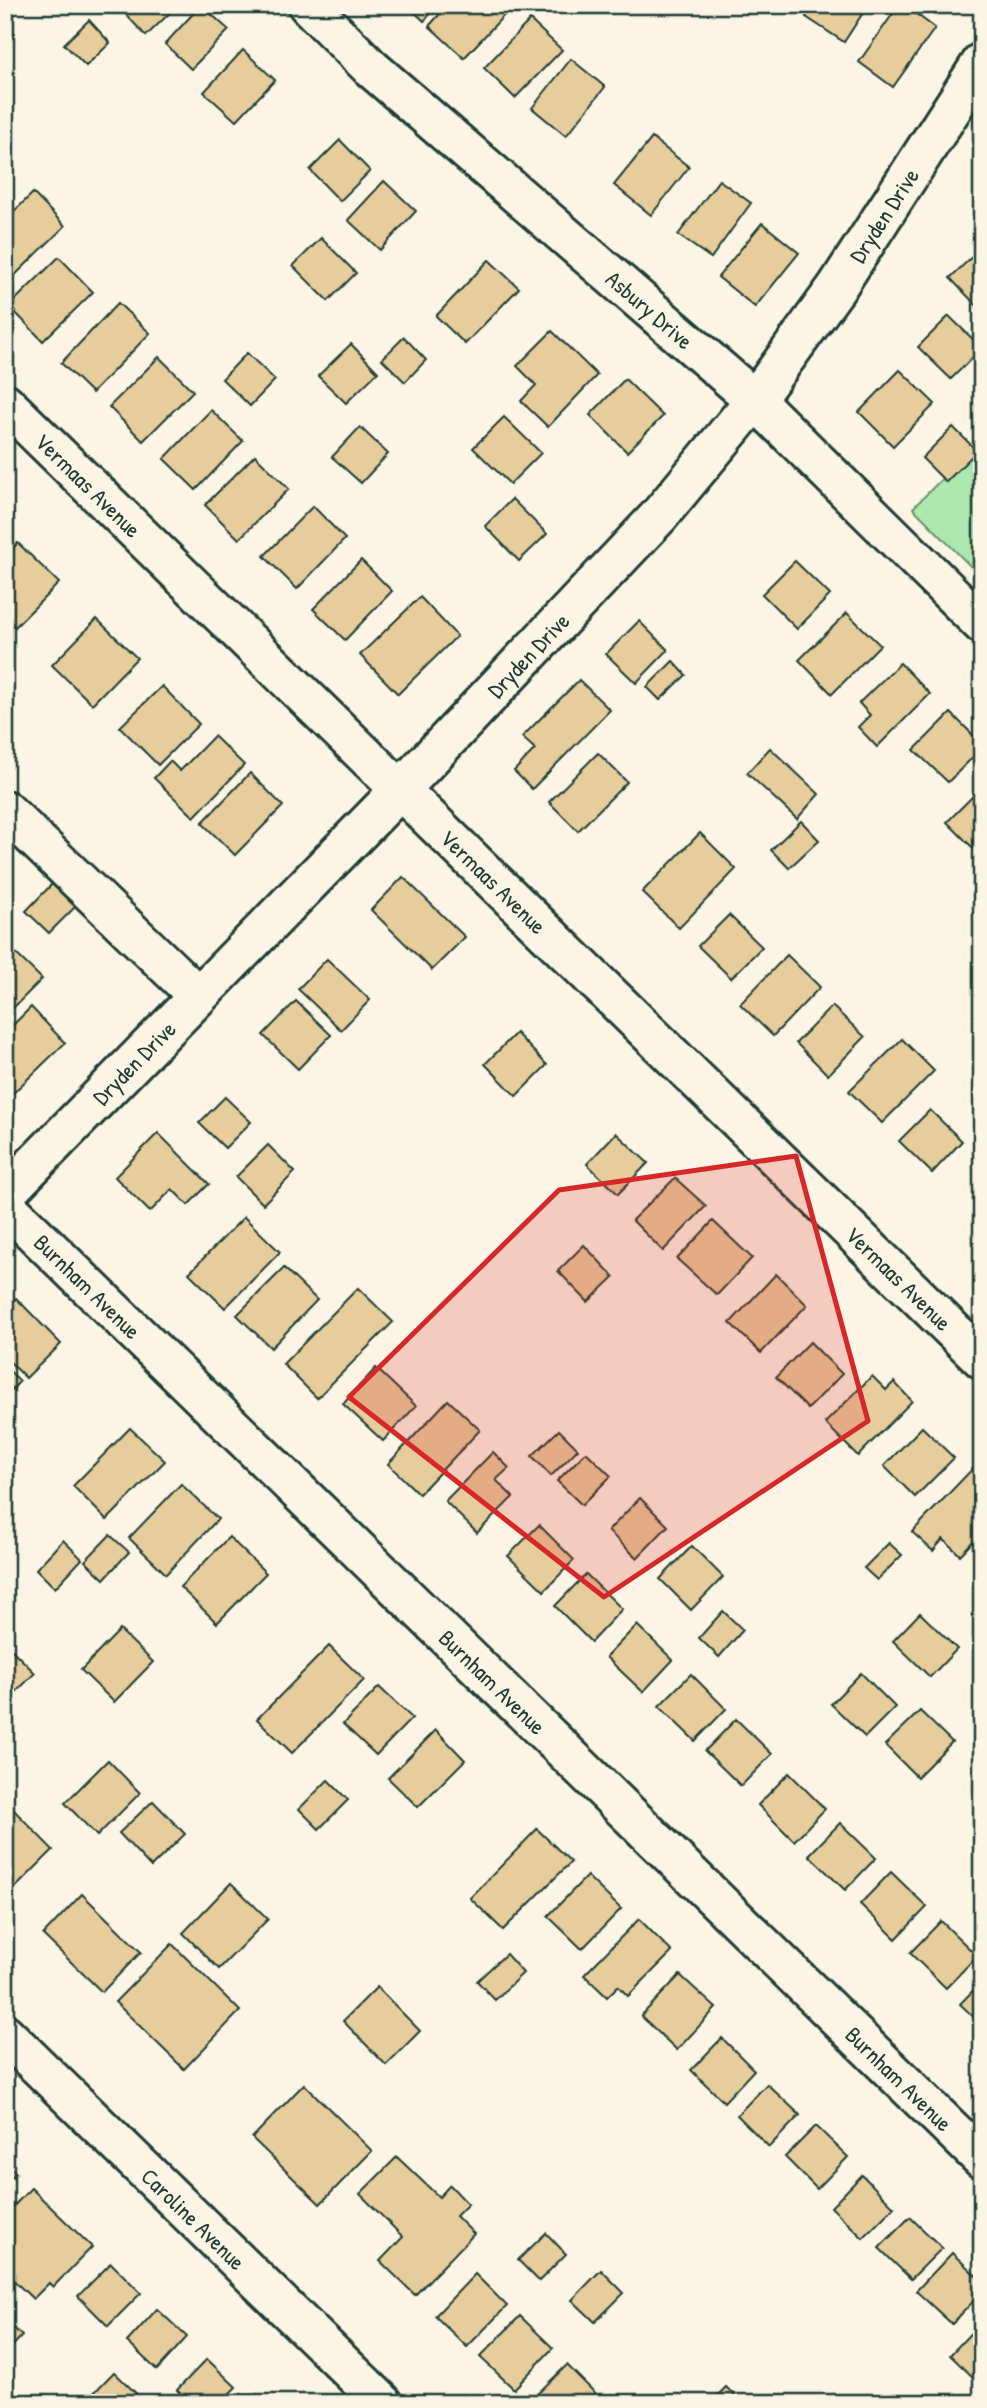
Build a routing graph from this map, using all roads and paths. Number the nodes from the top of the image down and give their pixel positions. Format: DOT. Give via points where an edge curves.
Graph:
graph roads {
  1 [pos="308,5"];
  2 [pos="982,62"];
  3 [pos="755,400"];
  4 [pos="5,403"];
  5 [pos="982,624"];
  6 [pos="400,790"];
  7 [pos="5,810"];
  8 [pos="198,996"];
  9 [pos="5,1194"];
  10 [pos="5,1205"];
  11 [pos="982,1359"];
  12 [pos="5,2034"];
  13 [pos="982,2159"];
  14 [pos="383,2403"];
  1 -- 3 [label="street, Asbury Drive" via="372,68"];
  2 -- 3 [label="street, Dryden Drive" via="837,287"];
  3 -- 5 [label="street, Asbury Drive"];
  3 -- 6 [label="street, Dryden Drive" via="650,526"];
  4 -- 6 [label="street, Vermaas Avenue"];
  6 -- 8 [label="street, Dryden Drive"];
  6 -- 11 [label="street, Vermaas Avenue"];
  7 -- 8 [label="street"];
  8 -- 9 [label="street, Dryden Drive"];
  10 -- 13 [label="street, Burnham Avenue"];
  12 -- 14 [label="street, Caroline Avenue"];
}
